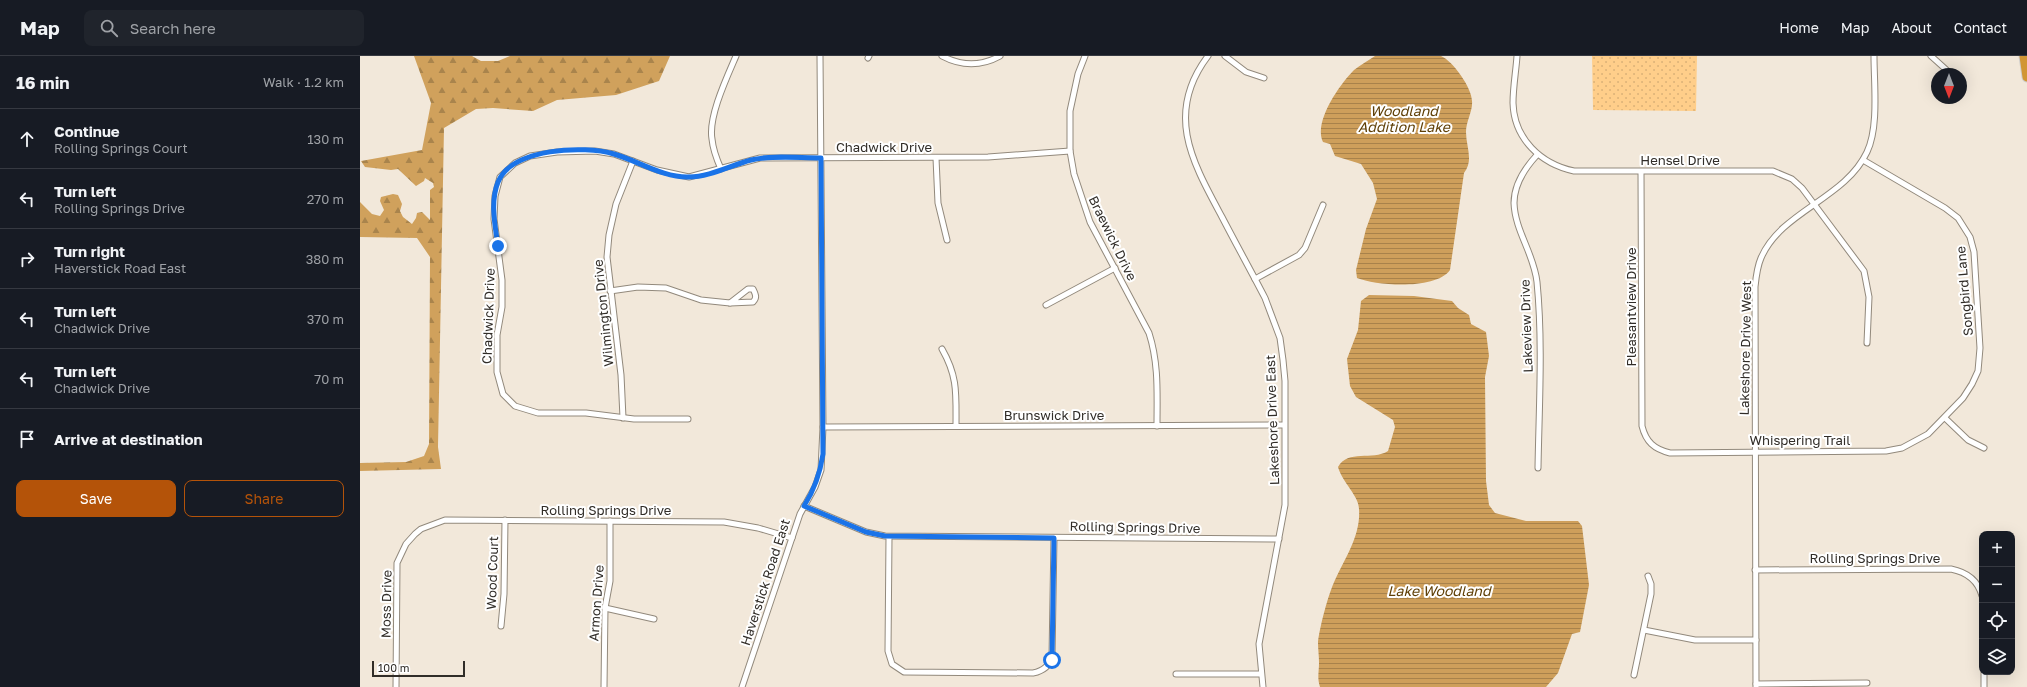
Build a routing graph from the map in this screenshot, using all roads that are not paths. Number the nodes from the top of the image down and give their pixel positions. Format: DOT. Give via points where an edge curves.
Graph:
graph roads {
  1 [pos="736,56"];
  2 [pos="820,56"];
  3 [pos="942,56"];
  4 [pos="1000,56"];
  5 [pos="1085,56"];
  6 [pos="1208,56"];
  7 [pos="1225,56"];
  8 [pos="1518,56"];
  9 [pos="1874,56"];
  10 [pos="1932,56"];
  11 [pos="2024,56"];
  12 [pos="1945,68"];
  13 [pos="2027,77"];
  14 [pos="1264,78"];
  15 [pos="1070,151"];
  16 [pos="1537,155"];
  17 [pos="821,158"];
  18 [pos="936,158"];
  19 [pos="1863,160"];
  20 [pos="633,161"];
  21 [pos="720,170"];
  22 [pos="1641,172"];
  23 [pos="1814,205"];
  24 [pos="1323,206"];
  25 [pos="947,240"];
  26 [pos="1115,268"];
  27 [pos="1255,279"];
  28 [pos="610,291"];
  29 [pos="730,303"];
  30 [pos="1046,305"];
  31 [pos="1867,343"];
  32 [pos="942,348"];
  33 [pos="623,418"];
  34 [pos="1945,418"];
  35 [pos="688,419"];
  36 [pos="1284,425"];
  37 [pos="956,426"];
  38 [pos="1157,426"];
  39 [pos="823,427"];
  40 [pos="1648,441"];
  41 [pos="1984,448"];
  42 [pos="1755,452"];
  43 [pos="1538,468"];
  44 [pos="804,506"];
  45 [pos="505,520"];
  46 [pos="610,521"];
  47 [pos="421,529"];
  48 [pos="889,537"];
  49 [pos="792,538"];
  50 [pos="1054,538"];
  51 [pos="1279,539"];
  52 [pos="1755,570"];
  53 [pos="1648,576"];
  54 [pos="1979,590"];
  55 [pos="605,608"];
  56 [pos="654,619"];
  57 [pos="501,626"];
  58 [pos="1644,630"];
  59 [pos="1756,640"];
  60 [pos="1176,674"];
  61 [pos="1261,674"];
  62 [pos="1984,675"];
  63 [pos="1634,676"];
  64 [pos="1867,684"];
  65 [pos="1756,685"];
  66 [pos="396,687"];
  67 [pos="604,687"];
  68 [pos="742,687"];
  69 [pos="1263,687"];
  70 [pos="1984,687"];
  1 -- 21 [label="street" via="714,114 712,127 712,139"];
  2 -- 17 [label="street, Haverstick Road East"];
  3 -- 4 [label="street" via="966,65 981,64"];
  5 -- 15 [label="street, Braewick Drive" via="1078,74 1070,111"];
  6 -- 27 [label="street, Lakeshore Drive East" via="1194,80 1188,97 1187,142 1197,170"];
  7 -- 14 [label="street" via="1246,72"];
  8 -- 16 [label="street" via="1514,110 1523,137"];
  9 -- 19 [label="street, Lakeshore Drive West" via="1873,131"];
  10 -- 12 [label="street"];
  11 -- 13 [label="highway"];
  15 -- 18 [label="street, Chadwick Drive" via="1013,156"];
  15 -- 26 [label="street, Braewick Drive" via="1084,209"];
  16 -- 22 [label="street, Hensel Drive" via="1574,171"];
  16 -- 43 [label="street, Lakeview Drive" via="1520,178 1514,202 1516,218 1532,258 1536,280 1539,340"];
  17 -- 18 [label="street, Chadwick Drive"];
  17 -- 21 [label="street, Chadwick Drive" via="760,158"];
  17 -- 39 [label="street, Haverstick Road East"];
  18 -- 25 [label="street" via="938,203"];
  19 -- 23 [label="street, Lakeshore Drive West" via="1853,174"];
  19 -- 34 [label="street, Songbird Lane" via="1945,208 1958,218 1970,237 1974,252 1980,348 1978,371 1963,398"];
  20 -- 21 [label="street, Chadwick Drive" via="689,177"];
  20 -- 28 [label="street, Wilmington Drive" via="616,204 609,235 607,257"];
  20 -- 33 [label="street, Chadwick Drive" via="595,150 530,156 506,171 494,196 494,219 502,280 502,307 497,335 497,372 503,394 515,406 530,412 586,413"];
  22 -- 23 [label="street, Hensel Drive" via="1773,171 1792,179"];
  22 -- 40 [label="street, Pleasantview Drive" via="1642,426"];
  23 -- 31 [label="street, Hensel Drive" via="1864,271 1869,297"];
  23 -- 42 [label="street, Lakeshore Drive West" via="1782,229 1770,242 1757,272"];
  24 -- 27 [label="street" via="1305,248 1299,255"];
  26 -- 30 [label="street"];
  26 -- 38 [label="street, Braewick Drive" via="1149,333 1154,348 1157,368"];
  27 -- 36 [label="street, Lakeshore Drive East" via="1270,309 1280,338 1285,381"];
  28 -- 29 [label="street" via="638,287 666,288 701,300"];
  28 -- 33 [label="street, Wilmington Drive" via="621,376"];
  29 -- 29 [label="street" via="753,302 756,294 753,289 748,289"];
  32 -- 37 [label="street" via="954,374"];
  33 -- 35 [label="street, Chadwick Drive"];
  34 -- 41 [label="street" via="1968,440"];
  34 -- 42 [label="street, Whispering Trail" via="1928,434 1914,442 1902,448 1886,451"];
  36 -- 38 [label="street, Brunswick Drive"];
  36 -- 51 [label="street, Lakeshore Drive East" via="1285,504"];
  37 -- 38 [label="street, Brunswick Drive"];
  37 -- 39 [label="street, Brunswick Drive"];
  39 -- 44 [label="street, Haverstick Road East" via="821,470 816,487"];
  40 -- 42 [label="street, Whispering Trail" via="1660,450 1670,453"];
  42 -- 52 [label="street, Lakeshore Drive West"];
  44 -- 48 [label="street, Rolling Springs Drive" via="866,532"];
  44 -- 49 [label="street, Haverstick Road East"];
  45 -- 46 [label="street, Rolling Springs Drive"];
  45 -- 47 [label="street, Rolling Springs Drive" via="445,520"];
  45 -- 57 [label="street, Wood Court"];
  46 -- 49 [label="street, Rolling Springs Drive" via="724,522"];
  46 -- 55 [label="street, Armon Drive" via="610,581"];
  47 -- 66 [label="street, Moss Drive" via="406,544 397,563"];
  48 -- 50 [label="street, Rolling Springs Drive"];
  48 -- 50 [label="street" via="888,651 892,664 904,672 1026,673 1044,669 1052,656"];
  49 -- 68 [label="street, Haverstick Road East"];
  50 -- 51 [label="street, Rolling Springs Drive"];
  51 -- 61 [label="street, Lakeshore Drive East" via="1259,644"];
  52 -- 54 [label="street, Rolling Springs Drive" via="1951,569 1967,574 1975,581"];
  52 -- 59 [label="street, Lakeshore Drive West"];
  53 -- 58 [label="street" via="1651,588"];
  55 -- 56 [label="street"];
  55 -- 67 [label="street, Armon Drive"];
  58 -- 59 [label="street" via="1695,640"];
  58 -- 63 [label="street"];
  59 -- 65 [label="street, Lakeshore Drive West"];
  60 -- 61 [label="street"];
  61 -- 69 [label="street, Lakeshore Drive East"];
  62 -- 70 [label="street"];
  64 -- 65 [label="street"];
}
